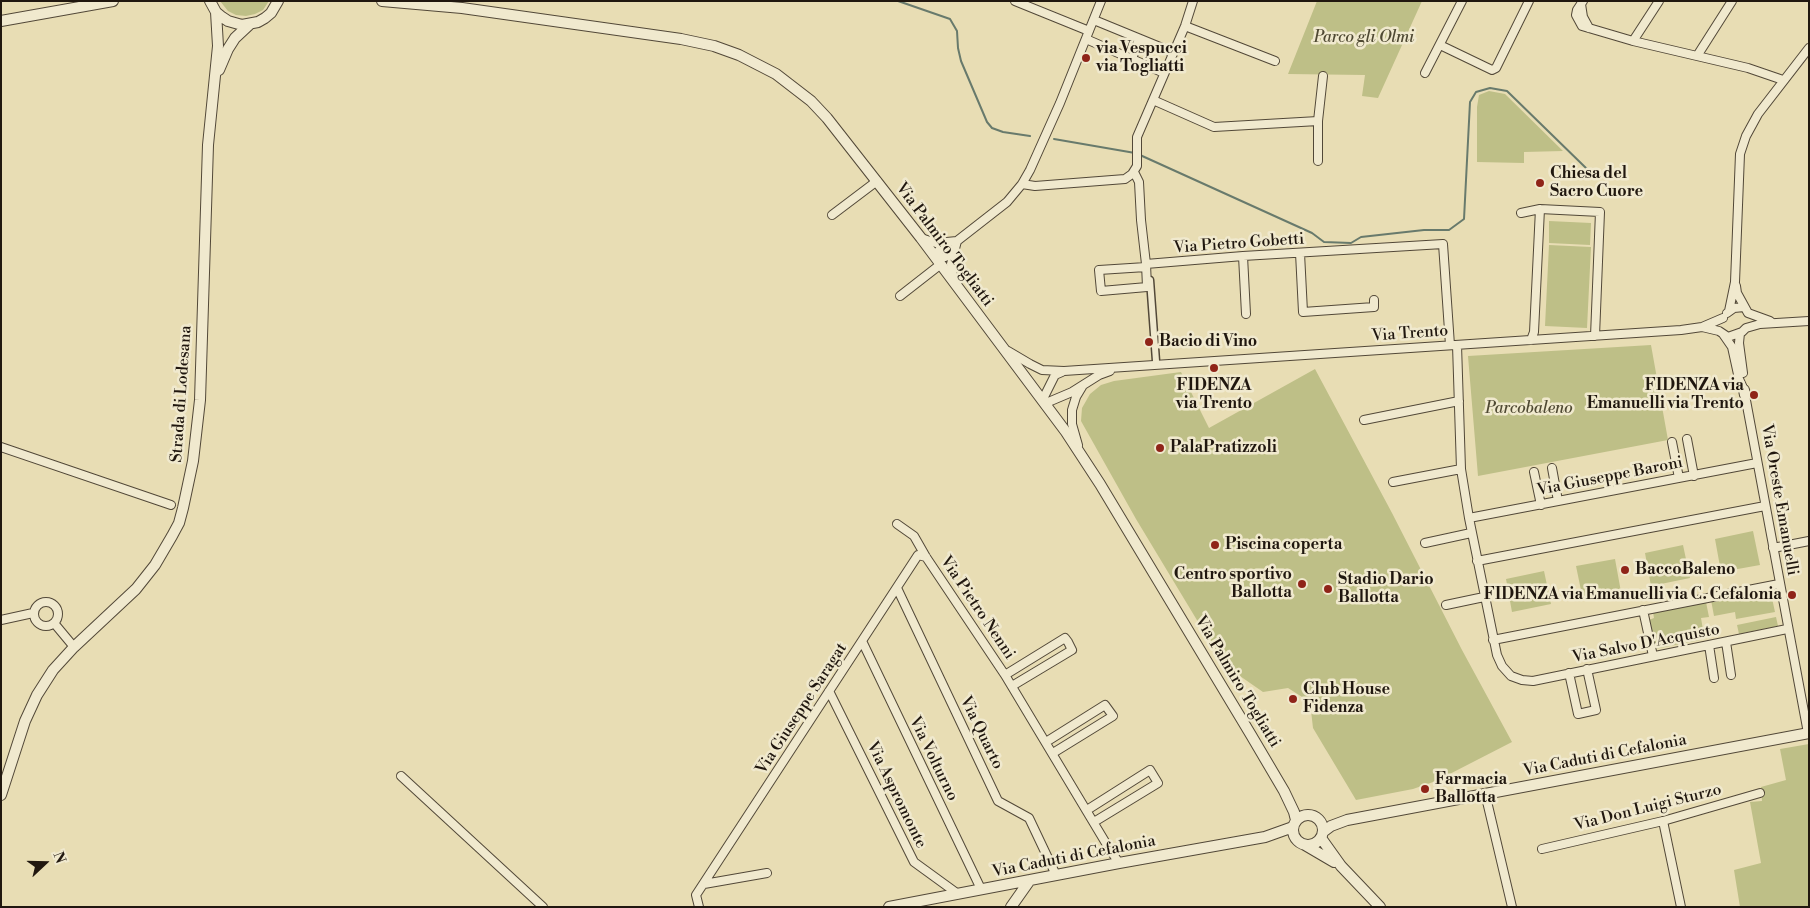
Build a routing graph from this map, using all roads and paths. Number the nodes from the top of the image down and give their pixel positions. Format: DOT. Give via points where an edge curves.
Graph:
graph roads {
  1 [pos="113,1"];
  2 [pos="287,1"];
  3 [pos="382,1"];
  4 [pos="1015,1"];
  5 [pos="1102,1"];
  6 [pos="1193,1"];
  7 [pos="1462,1"];
  8 [pos="1529,1"];
  9 [pos="1659,1"];
  10 [pos="1732,1"];
  11 [pos="210,2"];
  12 [pos="1580,2"];
  13 [pos="277,4"];
  14 [pos="216,12"];
  15 [pos="1094,20"];
  16 [pos="1,21"];
  17 [pos="250,24"];
  18 [pos="1185,26"];
  19 [pos="1088,35"];
  20 [pos="1139,39"];
  21 [pos="1633,41"];
  22 [pos="1440,45"];
  23 [pos="1808,49"];
  24 [pos="1172,52"];
  25 [pos="1697,56"];
  26 [pos="1132,59"];
  27 [pos="1275,61"];
  28 [pos="1164,73"];
  29 [pos="1425,73"];
  30 [pos="1323,76"];
  31 [pos="1782,80"];
  32 [pos="214,85"];
  33 [pos="1153,100"];
  34 [pos="1318,121"];
  35 [pos="1318,161"];
  36 [pos="1134,172"];
  37 [pos="877,181"];
  38 [pos="1022,184"];
  39 [pos="1540,209"];
  40 [pos="1521,213"];
  41 [pos="832,215"];
  42 [pos="921,238"];
  43 [pos="957,241"];
  44 [pos="945,243"];
  45 [pos="954,250"];
  46 [pos="1300,253"];
  47 [pos="1243,256"];
  48 [pos="938,261"];
  49 [pos="1147,265"];
  50 [pos="954,282"];
  51 [pos="1735,282"];
  52 [pos="900,296"];
  53 [pos="1374,300"];
  54 [pos="1746,310"];
  55 [pos="1729,311"];
  56 [pos="1246,314"];
  57 [pos="1722,318"];
  58 [pos="1809,321"];
  59 [pos="1774,323"];
  60 [pos="1702,327"];
  61 [pos="1743,331"];
  62 [pos="1723,334"];
  63 [pos="1595,336"];
  64 [pos="1531,340"];
  65 [pos="999,344"];
  66 [pos="1454,345"];
  67 [pos="1156,361"];
  68 [pos="1121,367"];
  69 [pos="1064,372"];
  70 [pos="1084,384"];
  71 [pos="1744,393"];
  72 [pos="1044,401"];
  73 [pos="1459,401"];
  74 [pos="1364,420"];
  75 [pos="1687,439"];
  76 [pos="1672,442"];
  77 [pos="1,447"];
  78 [pos="1082,456"];
  79 [pos="1757,464"];
  80 [pos="1552,468"];
  81 [pos="1461,469"];
  82 [pos="1534,472"];
  83 [pos="1694,476"];
  84 [pos="1679,478"];
  85 [pos="1393,482"];
  86 [pos="1558,501"];
  87 [pos="171,505"];
  88 [pos="1541,505"];
  89 [pos="1765,506"];
  90 [pos="1469,518"];
  91 [pos="897,524"];
  92 [pos="1471,533"];
  93 [pos="1809,542"];
  94 [pos="1425,543"];
  95 [pos="1773,548"];
  96 [pos="926,557"];
  97 [pos="1477,561"];
  98 [pos="1779,584"];
  99 [pos="897,588"];
  100 [pos="1484,597"];
  101 [pos="1446,605"];
  102 [pos="1643,610"];
  103 [pos="34,613"];
  104 [pos="1,620"];
  105 [pos="54,623"];
  106 [pos="1787,629"];
  107 [pos="1493,640"];
  108 [pos="862,641"];
  109 [pos="1726,642"];
  110 [pos="1709,645"];
  111 [pos="74,647"];
  112 [pos="1653,656"];
  113 [pos="1587,670"];
  114 [pos="1569,673"];
  115 [pos="1005,675"];
  116 [pos="1731,675"];
  117 [pos="1511,676"];
  118 [pos="1714,678"];
  119 [pos="1012,686"];
  120 [pos="829,691"];
  121 [pos="1808,733"];
  122 [pos="1046,742"];
  123 [pos="1053,754"];
  124 [pos="401,776"];
  125 [pos="1284,790"];
  126 [pos="1485,793"];
  127 [pos="1760,793"];
  128 [pos="1,795"];
  129 [pos="1087,810"];
  130 [pos="1314,816"];
  131 [pos="1347,820"];
  132 [pos="1663,821"];
  133 [pos="1094,822"];
  134 [pos="1295,823"];
  135 [pos="1322,835"];
  136 [pos="1265,837"];
  137 [pos="1296,838"];
  138 [pos="1305,844"];
  139 [pos="1542,849"];
  140 [pos="1119,863"];
  141 [pos="1341,866"];
  142 [pos="767,873"];
  143 [pos="1056,875"];
  144 [pos="1030,880"];
  145 [pos="704,884"];
  146 [pos="981,889"];
  147 [pos="958,894"];
  148 [pos="543,907"];
  149 [pos="699,907"];
  150 [pos="889,907"];
  151 [pos="1011,907"];
  152 [pos="1380,907"];
  153 [pos="1512,907"];
  154 [pos="1681,907"];
  1 -- 16 [label="street"];
  2 -- 13 [label="street"];
  3 -- 37 [label="street, Via Palmiro Togliatti" via="462,8 682,39 739,55 776,74 811,101"];
  4 -- 19 [label="street"];
  5 -- 15 [label="street"];
  6 -- 18 [label="street"];
  7 -- 22 [label="street"];
  8 -- 22 [label="street" via="1496,68 1492,70"];
  9 -- 21 [label="street"];
  10 -- 25 [label="street"];
  11 -- 14 [label="street"];
  12 -- 21 [label="street" via="1589,28"];
  13 -- 17 [label="street" via="265,18"];
  14 -- 17 [label="street" via="228,21"];
  14 -- 32 [label="street, Strada di Lodesana" via="218,46"];
  15 -- 19 [label="street"];
  15 -- 20 [label="street"];
  17 -- 32 [label="street" via="228,49"];
  18 -- 24 [label="street"];
  18 -- 27 [label="street"];
  19 -- 26 [label="street"];
  19 -- 38 [label="street"];
  20 -- 24 [label="street"];
  20 -- 26 [label="street"];
  21 -- 25 [label="street"];
  22 -- 29 [label="street"];
  23 -- 31 [label="street"];
  24 -- 28 [label="street"];
  25 -- 31 [label="street"];
  26 -- 28 [label="street"];
  28 -- 33 [label="street"];
  30 -- 34 [label="street"];
  31 -- 51 [label="street" via="1751,125 1740,154"];
  32 -- 111 [label="street, Strada di Lodesana" via="208,145 200,400 188,491 179,523 155,565 136,589"];
  33 -- 34 [label="street" via="1214,127"];
  33 -- 36 [label="street" via="1140,128"];
  34 -- 35 [label="street"];
  36 -- 38 [label="street" via="1125,179 1035,186"];
  36 -- 49 [label="street" via="1139,182"];
  37 -- 41 [label="street"];
  37 -- 42 [label="street, Via Palmiro Togliatti"];
  38 -- 43 [label="street" via="1007,202"];
  39 -- 40 [label="street"];
  39 -- 63 [label="street" via="1600,212"];
  39 -- 64 [label="street"];
  42 -- 44 [label="street"];
  42 -- 48 [label="street, Via Palmiro Togliatti"];
  43 -- 44 [label="street"];
  43 -- 45 [label="street"];
  44 -- 48 [label="street" via="939,250"];
  45 -- 48 [label="street"];
  45 -- 50 [label="street" via="951,264"];
  46 -- 47 [label="street, Via Pietro Gobetti"];
  46 -- 53 [label="street" via="1303,312 1374,307"];
  46 -- 66 [label="street, Via Pietro Gobetti" via="1443,244"];
  47 -- 49 [label="street, Via Pietro Gobetti"];
  47 -- 56 [label="street"];
  48 -- 50 [label="street, Via Palmiro Togliatti"];
  48 -- 52 [label="street"];
  49 -- 49 [label="street, Via Pietro Gobetti" via="1147,287 1100,291 1099,270"];
  49 -- 67 [label="street"];
  50 -- 65 [label="street, Via Palmiro Togliatti"];
  51 -- 54 [label="street"];
  51 -- 55 [label="street"];
  54 -- 55 [label="street" via="1737,307"];
  54 -- 59 [label="street"];
  54 -- 61 [label="street" via="1749,317"];
  55 -- 57 [label="street"];
  57 -- 60 [label="street"];
  57 -- 62 [label="street"];
  58 -- 59 [label="street"];
  59 -- 61 [label="street" via="1760,324"];
  60 -- 62 [label="street"];
  60 -- 63 [label="street, Via Trento"];
  61 -- 62 [label="street" via="1728,337"];
  61 -- 71 [label="street, Via Oreste Emanuelli" via="1739,343"];
  62 -- 71 [label="street, Via Oreste Emanuelli" via="1732,347"];
  63 -- 64 [label="street, Via Trento"];
  64 -- 66 [label="street, Via Trento"];
  65 -- 69 [label="street, Via Trento" via="1042,370"];
  65 -- 72 [label="street, Via Palmiro Togliatti"];
  66 -- 68 [label="street, Via Trento"];
  66 -- 73 [label="street, Via Pietro Gobetti"];
  68 -- 69 [label="street, Via Trento"];
  68 -- 70 [label="street, Via Trento"];
  69 -- 72 [label="street" via="1055,375"];
  70 -- 72 [label="street, Via Trento" via="1061,397"];
  70 -- 78 [label="street" via="1072,410 1072,424"];
  71 -- 79 [label="street, Via Oreste Emanuelli"];
  72 -- 78 [label="street, Via Palmiro Togliatti"];
  73 -- 74 [label="street"];
  73 -- 81 [label="street, Via Pietro Gobetti"];
  75 -- 83 [label="street"];
  76 -- 84 [label="street"];
  77 -- 87 [label="street"];
  78 -- 125 [label="street, Via Palmiro Togliatti"];
  79 -- 83 [label="street, Via Giuseppe Baroni"];
  79 -- 89 [label="street, Via Oreste Emanuelli"];
  80 -- 86 [label="street"];
  81 -- 85 [label="street"];
  81 -- 90 [label="street, Via Pietro Gobetti"];
  82 -- 88 [label="street"];
  83 -- 84 [label="street, Via Giuseppe Baroni"];
  84 -- 86 [label="street, Via Giuseppe Baroni"];
  86 -- 88 [label="street, Via Giuseppe Baroni"];
  88 -- 90 [label="street, Via Giuseppe Baroni"];
  89 -- 95 [label="street, Via Oreste Emanuelli"];
  89 -- 97 [label="street"];
  90 -- 92 [label="street, Via Pietro Gobetti"];
  91 -- 96 [label="street, Via Pietro Nenni" via="914,536"];
  92 -- 94 [label="street"];
  92 -- 97 [label="street, Via Pietro Gobetti"];
  93 -- 95 [label="street"];
  95 -- 98 [label="street, Via Oreste Emanuelli"];
  96 -- 99 [label="street, Via Giuseppe Saragat" via="918,555"];
  96 -- 115 [label="street, Via Pietro Nenni"];
  97 -- 100 [label="street, Via Pietro Gobetti"];
  98 -- 102 [label="street"];
  98 -- 106 [label="street, Via Oreste Emanuelli"];
  99 -- 108 [label="street, Via Giuseppe Saragat"];
  99 -- 143 [label="street, Via Quarto" via="998,801 1029,818"];
  100 -- 101 [label="street"];
  100 -- 107 [label="street, Via Pietro Gobetti"];
  102 -- 107 [label="street"];
  102 -- 112 [label="street"];
  103 -- 104 [label="street"];
  103 -- 105 [label="street" via="42,626"];
  103 -- 105 [label="street" via="39,603 51,603 58,612"];
  105 -- 111 [label="street"];
  106 -- 109 [label="street, Via Salvo D'Acquisto"];
  106 -- 121 [label="street, Via Oreste Emanuelli"];
  107 -- 117 [label="street, Via Pietro Gobetti" via="1502,666"];
  108 -- 120 [label="street, Via Giuseppe Saragat"];
  108 -- 146 [label="street, Via Volturno"];
  109 -- 110 [label="street, Via Salvo D'Acquisto"];
  109 -- 116 [label="street"];
  110 -- 112 [label="street, Via Salvo D'Acquisto"];
  110 -- 118 [label="street"];
  111 -- 128 [label="street, Strada di Lodesana" via="53,670 37,695"];
  112 -- 113 [label="street, Via Salvo D'Acquisto"];
  113 -- 114 [label="street, Via Salvo D'Acquisto"];
  113 -- 114 [label="street" via="1596,710 1578,714"];
  114 -- 117 [label="street, Via Salvo D'Acquisto" via="1533,680"];
  115 -- 119 [label="street, Via Pietro Nenni"];
  115 -- 119 [label="street, Via Pietro Nenni" via="1065,638 1072,650"];
  119 -- 122 [label="street, Via Pietro Nenni"];
  120 -- 145 [label="street, Via Giuseppe Saragat"];
  120 -- 147 [label="street, Via Aspromonte" via="914,862"];
  121 -- 126 [label="street, Via Caduti di Cefalonia"];
  122 -- 123 [label="street, Via Pietro Nenni"];
  122 -- 123 [label="street" via="1105,705 1112,716"];
  123 -- 129 [label="street, Via Pietro Nenni"];
  124 -- 148 [label="street"];
  125 -- 130 [label="street, Via Palmiro Togliatti"];
  125 -- 134 [label="street, Via Palmiro Togliatti" via="1294,812"];
  126 -- 131 [label="street, Via Caduti di Cefalonia"];
  126 -- 153 [label="street"];
  127 -- 132 [label="street, Via Don Luigi Sturzo"];
  129 -- 133 [label="street, Via Pietro Nenni"];
  129 -- 133 [label="street" via="1150,770 1158,783"];
  130 -- 131 [label="street, Via Caduti di Cefalonia"];
  130 -- 134 [label="street" via="1303,815"];
  130 -- 135 [label="street, Via Palmiro Togliatti" via="1323,824"];
  131 -- 135 [label="street, Via Caduti di Cefalonia" via="1331,826"];
  132 -- 139 [label="street, Via Don Luigi Sturzo"];
  132 -- 154 [label="street"];
  133 -- 140 [label="street, Via Pietro Nenni"];
  134 -- 136 [label="street, Via Caduti di Cefalonia"];
  134 -- 137 [label="street, Via Palmiro Togliatti"];
  135 -- 138 [label="street" via="1314,844"];
  135 -- 141 [label="street, Via Palmiro Togliatti"];
  136 -- 137 [label="street, Via Caduti di Cefalonia"];
  136 -- 140 [label="street, Via Caduti di Cefalonia"];
  137 -- 138 [label="street, Via Palmiro Togliatti"];
  138 -- 141 [label="street, Via Palmiro Togliatti"];
  140 -- 143 [label="street, Via Caduti di Cefalonia"];
  141 -- 152 [label="street, Via Palmiro Togliatti"];
  142 -- 145 [label="street"];
  143 -- 144 [label="street, Via Caduti di Cefalonia"];
  144 -- 146 [label="street, Via Caduti di Cefalonia"];
  144 -- 151 [label="street"];
  145 -- 149 [label="street, Via Giuseppe Saragat" via="696,895"];
  146 -- 147 [label="street, Via Caduti di Cefalonia"];
  147 -- 150 [label="street, Via Caduti di Cefalonia"];
}
